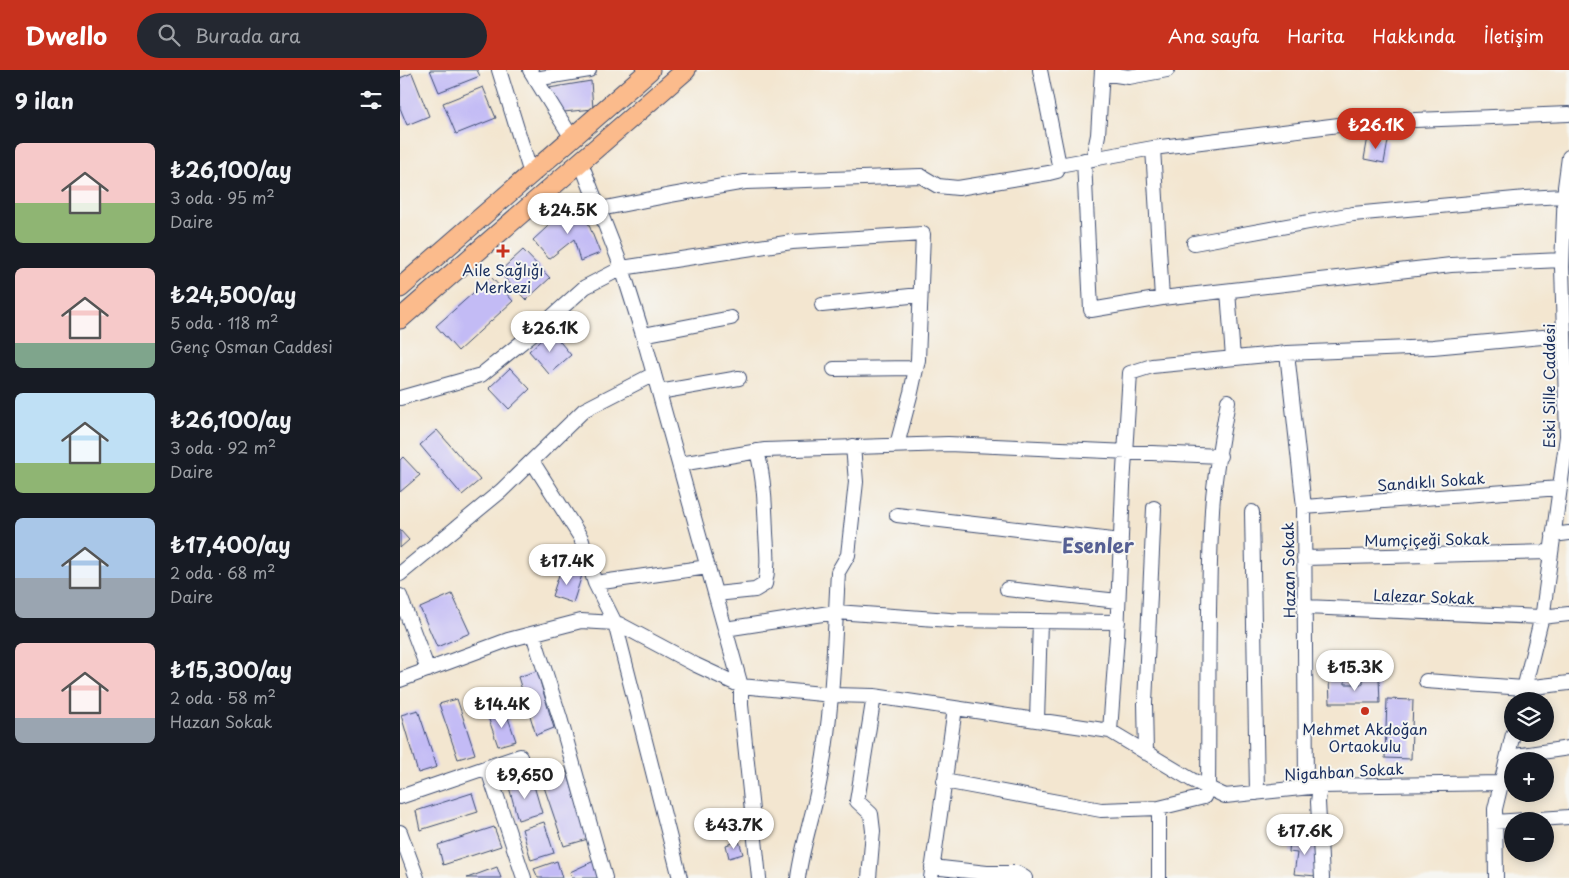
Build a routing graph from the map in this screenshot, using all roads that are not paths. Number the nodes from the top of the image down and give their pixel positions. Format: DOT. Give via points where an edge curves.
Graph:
graph roads {
  1 [pos="500,70"];
  2 [pos="588,70"];
  3 [pos="648,70"];
  4 [pos="686,70"];
  5 [pos="1040,70"];
  6 [pos="1167,70"];
  7 [pos="1102,71"];
  8 [pos="533,74"];
  9 [pos="1569,114"];
  10 [pos="572,138"];
  11 [pos="1153,148"];
  12 [pos="1569,157"];
  13 [pos="1088,160"];
  14 [pos="581,163"];
  15 [pos="1059,165"];
  16 [pos="531,174"];
  17 [pos="1564,196"];
  18 [pos="600,209"];
  19 [pos="1194,243"];
  20 [pos="1562,260"];
  21 [pos="622,268"];
  22 [pos="400,288"];
  23 [pos="1228,291"];
  24 [pos="920,295"];
  25 [pos="1162,298"];
  26 [pos="822,305"];
  27 [pos="1566,315"];
  28 [pos="731,318"];
  29 [pos="400,319"];
  30 [pos="643,335"];
  31 [pos="1564,335"];
  32 [pos="1287,353"];
  33 [pos="1233,358"];
  34 [pos="916,368"];
  35 [pos="834,369"];
  36 [pos="654,374"];
  37 [pos="739,378"];
  38 [pos="659,392"];
  39 [pos="400,398"];
  40 [pos="1228,401"];
  41 [pos="896,445"];
  42 [pos="853,446"];
  43 [pos="757,451"];
  44 [pos="1125,452"];
  45 [pos="1220,456"];
  46 [pos="532,461"];
  47 [pos="680,464"];
  48 [pos="1563,483"];
  49 [pos="1304,507"];
  50 [pos="1154,508"];
  51 [pos="1252,512"];
  52 [pos="897,515"];
  53 [pos="1569,533"];
  54 [pos="1553,535"];
  55 [pos="1121,541"];
  56 [pos="1551,552"];
  57 [pos="1304,558"];
  58 [pos="708,567"];
  59 [pos="400,574"];
  60 [pos="595,584"];
  61 [pos="1007,589"];
  62 [pos="716,594"];
  63 [pos="400,596"];
  64 [pos="1118,601"];
  65 [pos="1305,607"];
  66 [pos="836,612"];
  67 [pos="1569,614"];
  68 [pos="1541,617"];
  69 [pos="1040,621"];
  70 [pos="1118,622"];
  71 [pos="615,623"];
  72 [pos="725,629"];
  73 [pos="533,634"];
  74 [pos="428,670"];
  75 [pos="400,680"];
  76 [pos="1426,681"];
  77 [pos="1569,684"];
  78 [pos="741,686"];
  79 [pos="1504,692"];
  80 [pos="1524,692"];
  81 [pos="1536,692"];
  82 [pos="832,695"];
  83 [pos="874,696"];
  84 [pos="955,708"];
  85 [pos="1037,720"];
  86 [pos="1110,731"];
  87 [pos="1569,748"];
  88 [pos="1538,752"];
  89 [pos="1146,753"];
  90 [pos="520,756"];
  91 [pos="487,767"];
  92 [pos="1504,771"];
  93 [pos="944,781"];
  94 [pos="1501,783"];
  95 [pos="1313,787"];
  96 [pos="1208,788"];
  97 [pos="1257,793"];
  98 [pos="400,797"];
  99 [pos="1158,808"];
  100 [pos="1569,817"];
  101 [pos="1495,822"];
  102 [pos="400,832"];
  103 [pos="931,872"];
  104 [pos="417,878"];
  105 [pos="524,878"];
  106 [pos="605,878"];
  107 [pos="680,878"];
  108 [pos="759,878"];
  109 [pos="798,878"];
  110 [pos="869,878"];
  111 [pos="1025,878"];
  112 [pos="1159,878"];
  113 [pos="1322,878"];
  114 [pos="1496,878"];
  1 -- 16 [label="street"];
  2 -- 8 [label="street"];
  3 -- 10 [label="main road"];
  4 -- 14 [label="main road"];
  5 -- 15 [label="street"];
  6 -- 7 [label="street" via="1129,77"];
  7 -- 13 [label="street" via="1098,134"];
  8 -- 10 [label="street"];
  9 -- 11 [label="street" via="1363,122"];
  10 -- 16 [label="main road"];
  11 -- 13 [label="street"];
  11 -- 25 [label="street"];
  12 -- 17 [label="street, Eski Sille Caddesi"];
  13 -- 15 [label="street"];
  13 -- 25 [label="street" via="1091,310"];
  14 -- 18 [label="street"];
  14 -- 29 [label="main road"];
  15 -- 18 [label="street" via="1057,171 1049,174 958,188 938,186 921,176 745,182"];
  16 -- 22 [label="main road"];
  17 -- 19 [label="street" via="1353,214"];
  17 -- 20 [label="street, Eski Sille Caddesi"];
  18 -- 21 [label="street"];
  20 -- 23 [label="street" via="1451,265"];
  20 -- 27 [label="street, Eski Sille Caddesi"];
  21 -- 24 [label="street" via="792,242 923,234"];
  21 -- 30 [label="street"];
  21 -- 39 [label="street" via="585,287 481,375"];
  23 -- 25 [label="street"];
  23 -- 33 [label="street"];
  24 -- 26 [label="street"];
  24 -- 34 [label="street"];
  27 -- 31 [label="street, Eski Sille Caddesi"];
  28 -- 30 [label="street"];
  30 -- 36 [label="street"];
  31 -- 32 [label="street" via="1433,347"];
  31 -- 48 [label="street, Eski Sille Caddesi" via="1567,436"];
  32 -- 33 [label="street"];
  32 -- 49 [label="street, Hazan Sokak"];
  33 -- 44 [label="street" via="1152,366 1130,373"];
  34 -- 35 [label="street"];
  34 -- 41 [label="street"];
  36 -- 38 [label="street"];
  36 -- 46 [label="street" via="584,410"];
  37 -- 38 [label="street"];
  38 -- 47 [label="street"];
  40 -- 45 [label="street"];
  41 -- 42 [label="street"];
  41 -- 44 [label="street" via="948,444"];
  42 -- 43 [label="street"];
  42 -- 66 [label="street" via="856,482 848,554 838,572"];
  43 -- 47 [label="street"];
  43 -- 62 [label="street" via="765,496 768,571 765,584 755,590"];
  44 -- 45 [label="street"];
  44 -- 55 [label="street"];
  45 -- 96 [label="street" via="1212,508 1210,554"];
  46 -- 59 [label="street" via="501,491"];
  46 -- 60 [label="street" via="581,538"];
  47 -- 58 [label="street"];
  48 -- 49 [label="street, Sandıklı Sokak"];
  48 -- 54 [label="street, Eski Sille Caddesi"];
  49 -- 57 [label="street, Hazan Sokak"];
  50 -- 89 [label="street" via="1145,703"];
  51 -- 97 [label="street"];
  52 -- 55 [label="street"];
  53 -- 54 [label="street"];
  54 -- 56 [label="street, Eski Sille Caddesi"];
  55 -- 64 [label="street"];
  56 -- 57 [label="street, Mumçiçeği Sokak"];
  56 -- 68 [label="street, Eski Sille Caddesi"];
  57 -- 65 [label="street, Hazan Sokak"];
  58 -- 60 [label="street"];
  58 -- 62 [label="street"];
  60 -- 71 [label="street"];
  61 -- 64 [label="street"];
  62 -- 72 [label="street"];
  63 -- 74 [label="street"];
  64 -- 70 [label="street"];
  65 -- 68 [label="street, Lalezar Sokak"];
  65 -- 95 [label="street, Hazan Sokak"];
  66 -- 69 [label="street" via="950,620"];
  66 -- 72 [label="street"];
  66 -- 82 [label="street"];
  67 -- 68 [label="street, Lalezar Sokak"];
  68 -- 80 [label="street, Eski Sille Caddesi"];
  69 -- 70 [label="street"];
  69 -- 85 [label="street"];
  70 -- 86 [label="street"];
  71 -- 73 [label="street" via="581,621"];
  71 -- 78 [label="street"];
  71 -- 107 [label="street"];
  72 -- 78 [label="street"];
  73 -- 74 [label="street"];
  73 -- 106 [label="street"];
  74 -- 75 [label="street"];
  76 -- 79 [label="street"];
  77 -- 81 [label="street"];
  78 -- 82 [label="street"];
  78 -- 108 [label="street"];
  82 -- 83 [label="street"];
  82 -- 109 [label="street" via="818,788"];
  83 -- 84 [label="street"];
  83 -- 110 [label="street" via="857,801 871,814 874,831"];
  84 -- 85 [label="street"];
  84 -- 93 [label="street"];
  85 -- 86 [label="street"];
  86 -- 89 [label="street, Nigahban Sokak"];
  87 -- 88 [label="street"];
  89 -- 96 [label="street, Nigahban Sokak"];
  90 -- 91 [label="street"];
  91 -- 98 [label="street"];
  91 -- 105 [label="street"];
  92 -- 94 [label="street"];
  93 -- 99 [label="street" via="1101,810"];
  93 -- 103 [label="street"];
  94 -- 95 [label="street, Nigahban Sokak"];
  94 -- 101 [label="street"];
  95 -- 97 [label="street, Nigahban Sokak"];
  95 -- 113 [label="street, Hazan Sokak" via="1318,802"];
  96 -- 97 [label="street, Nigahban Sokak" via="1225,796"];
  96 -- 99 [label="street" via="1204,797"];
  99 -- 112 [label="street"];
  100 -- 101 [label="street"];
  101 -- 114 [label="street"];
  102 -- 104 [label="street"];
  103 -- 111 [label="street" via="1017,873"];
}
